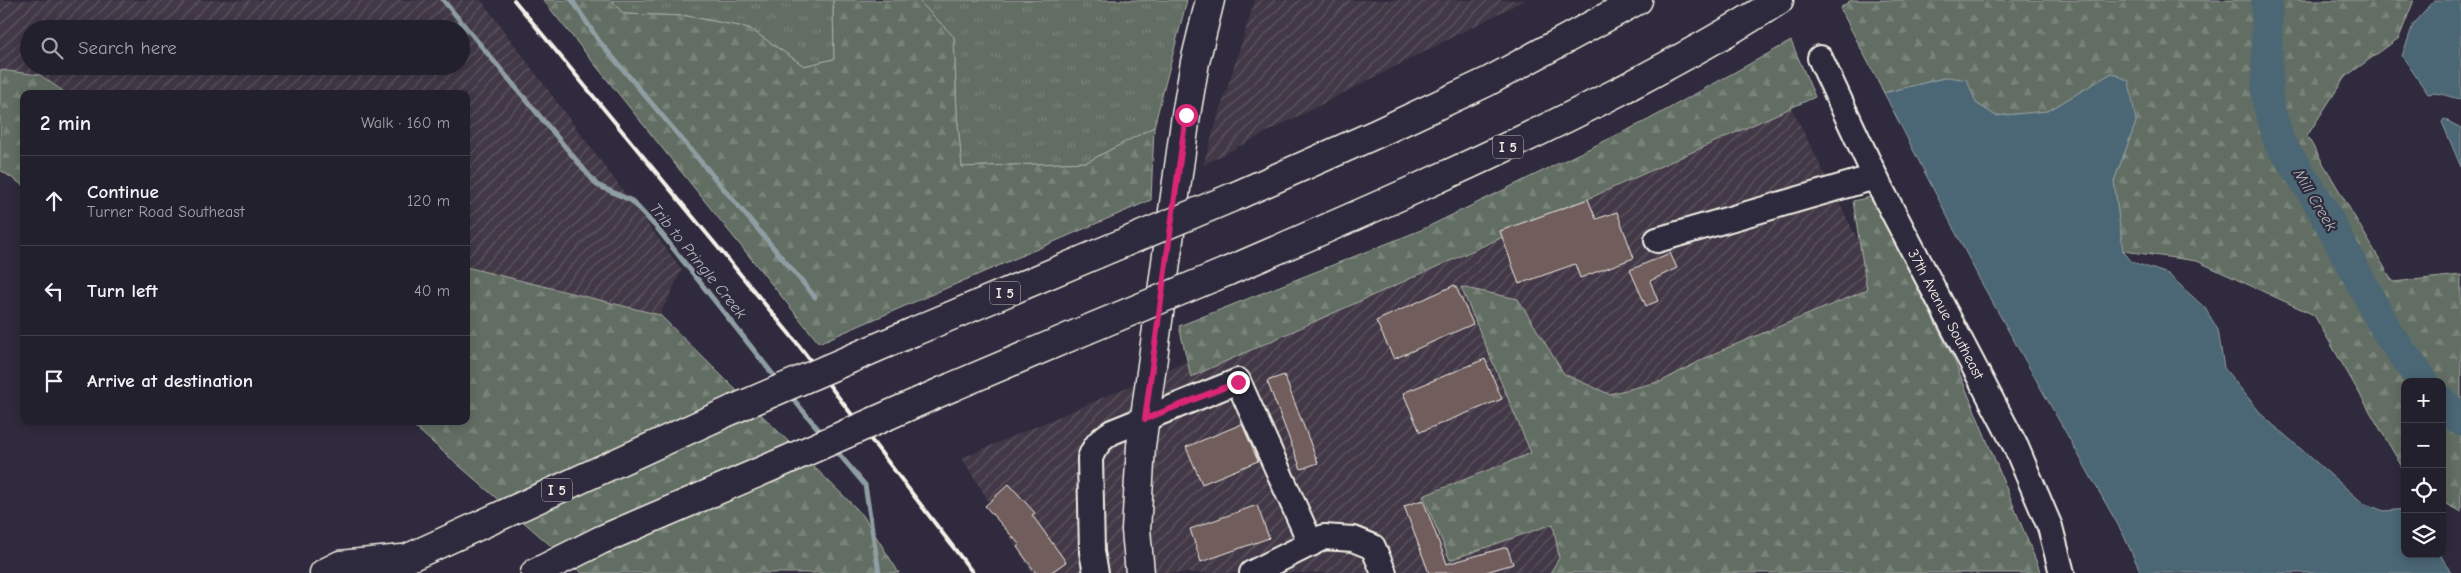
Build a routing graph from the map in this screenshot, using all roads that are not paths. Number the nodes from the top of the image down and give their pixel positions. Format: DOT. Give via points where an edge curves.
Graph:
graph roads {
  1 [pos="1210,0"];
  2 [pos="1638,0"];
  3 [pos="1779,0"];
  4 [pos="1820,58"];
  5 [pos="1875,177"];
  6 [pos="1657,240"];
  7 [pos="1145,419"];
  8 [pos="1311,544"];
  9 [pos="408,558"];
  10 [pos="324,573"];
  11 [pos="382,573"];
  12 [pos="535,573"];
  13 [pos="1096,573"];
  14 [pos="1140,573"];
  15 [pos="1252,573"];
  16 [pos="1384,573"];
  17 [pos="2062,573"];
  1 -- 7 [label="main road" via="1186,115"];
  2 -- 9 [label="main road, I 5, bridge" via="1487,82 1376,134 734,409"];
  3 -- 12 [label="main road, I 5, bridge" via="1703,46 1533,136 1226,272 601,540"];
  4 -- 5 [label="street, 37th Avenue Southeast"];
  5 -- 6 [label="street"];
  5 -- 17 [label="street, 37th Avenue Southeast" via="2016,447 2050,527"];
  7 -- 8 [label="street" via="1238,382"];
  7 -- 13 [label="street" via="1101,439 1090,458 1092,552"];
  7 -- 14 [label="main road" via="1136,530"];
  8 -- 15 [label="street"];
  8 -- 16 [label="street" via="1324,538 1353,539 1366,544 1373,547"];
  9 -- 10 [label="main road, I 5" via="340,566"];
  9 -- 11 [label="main road, I 5"];
}
